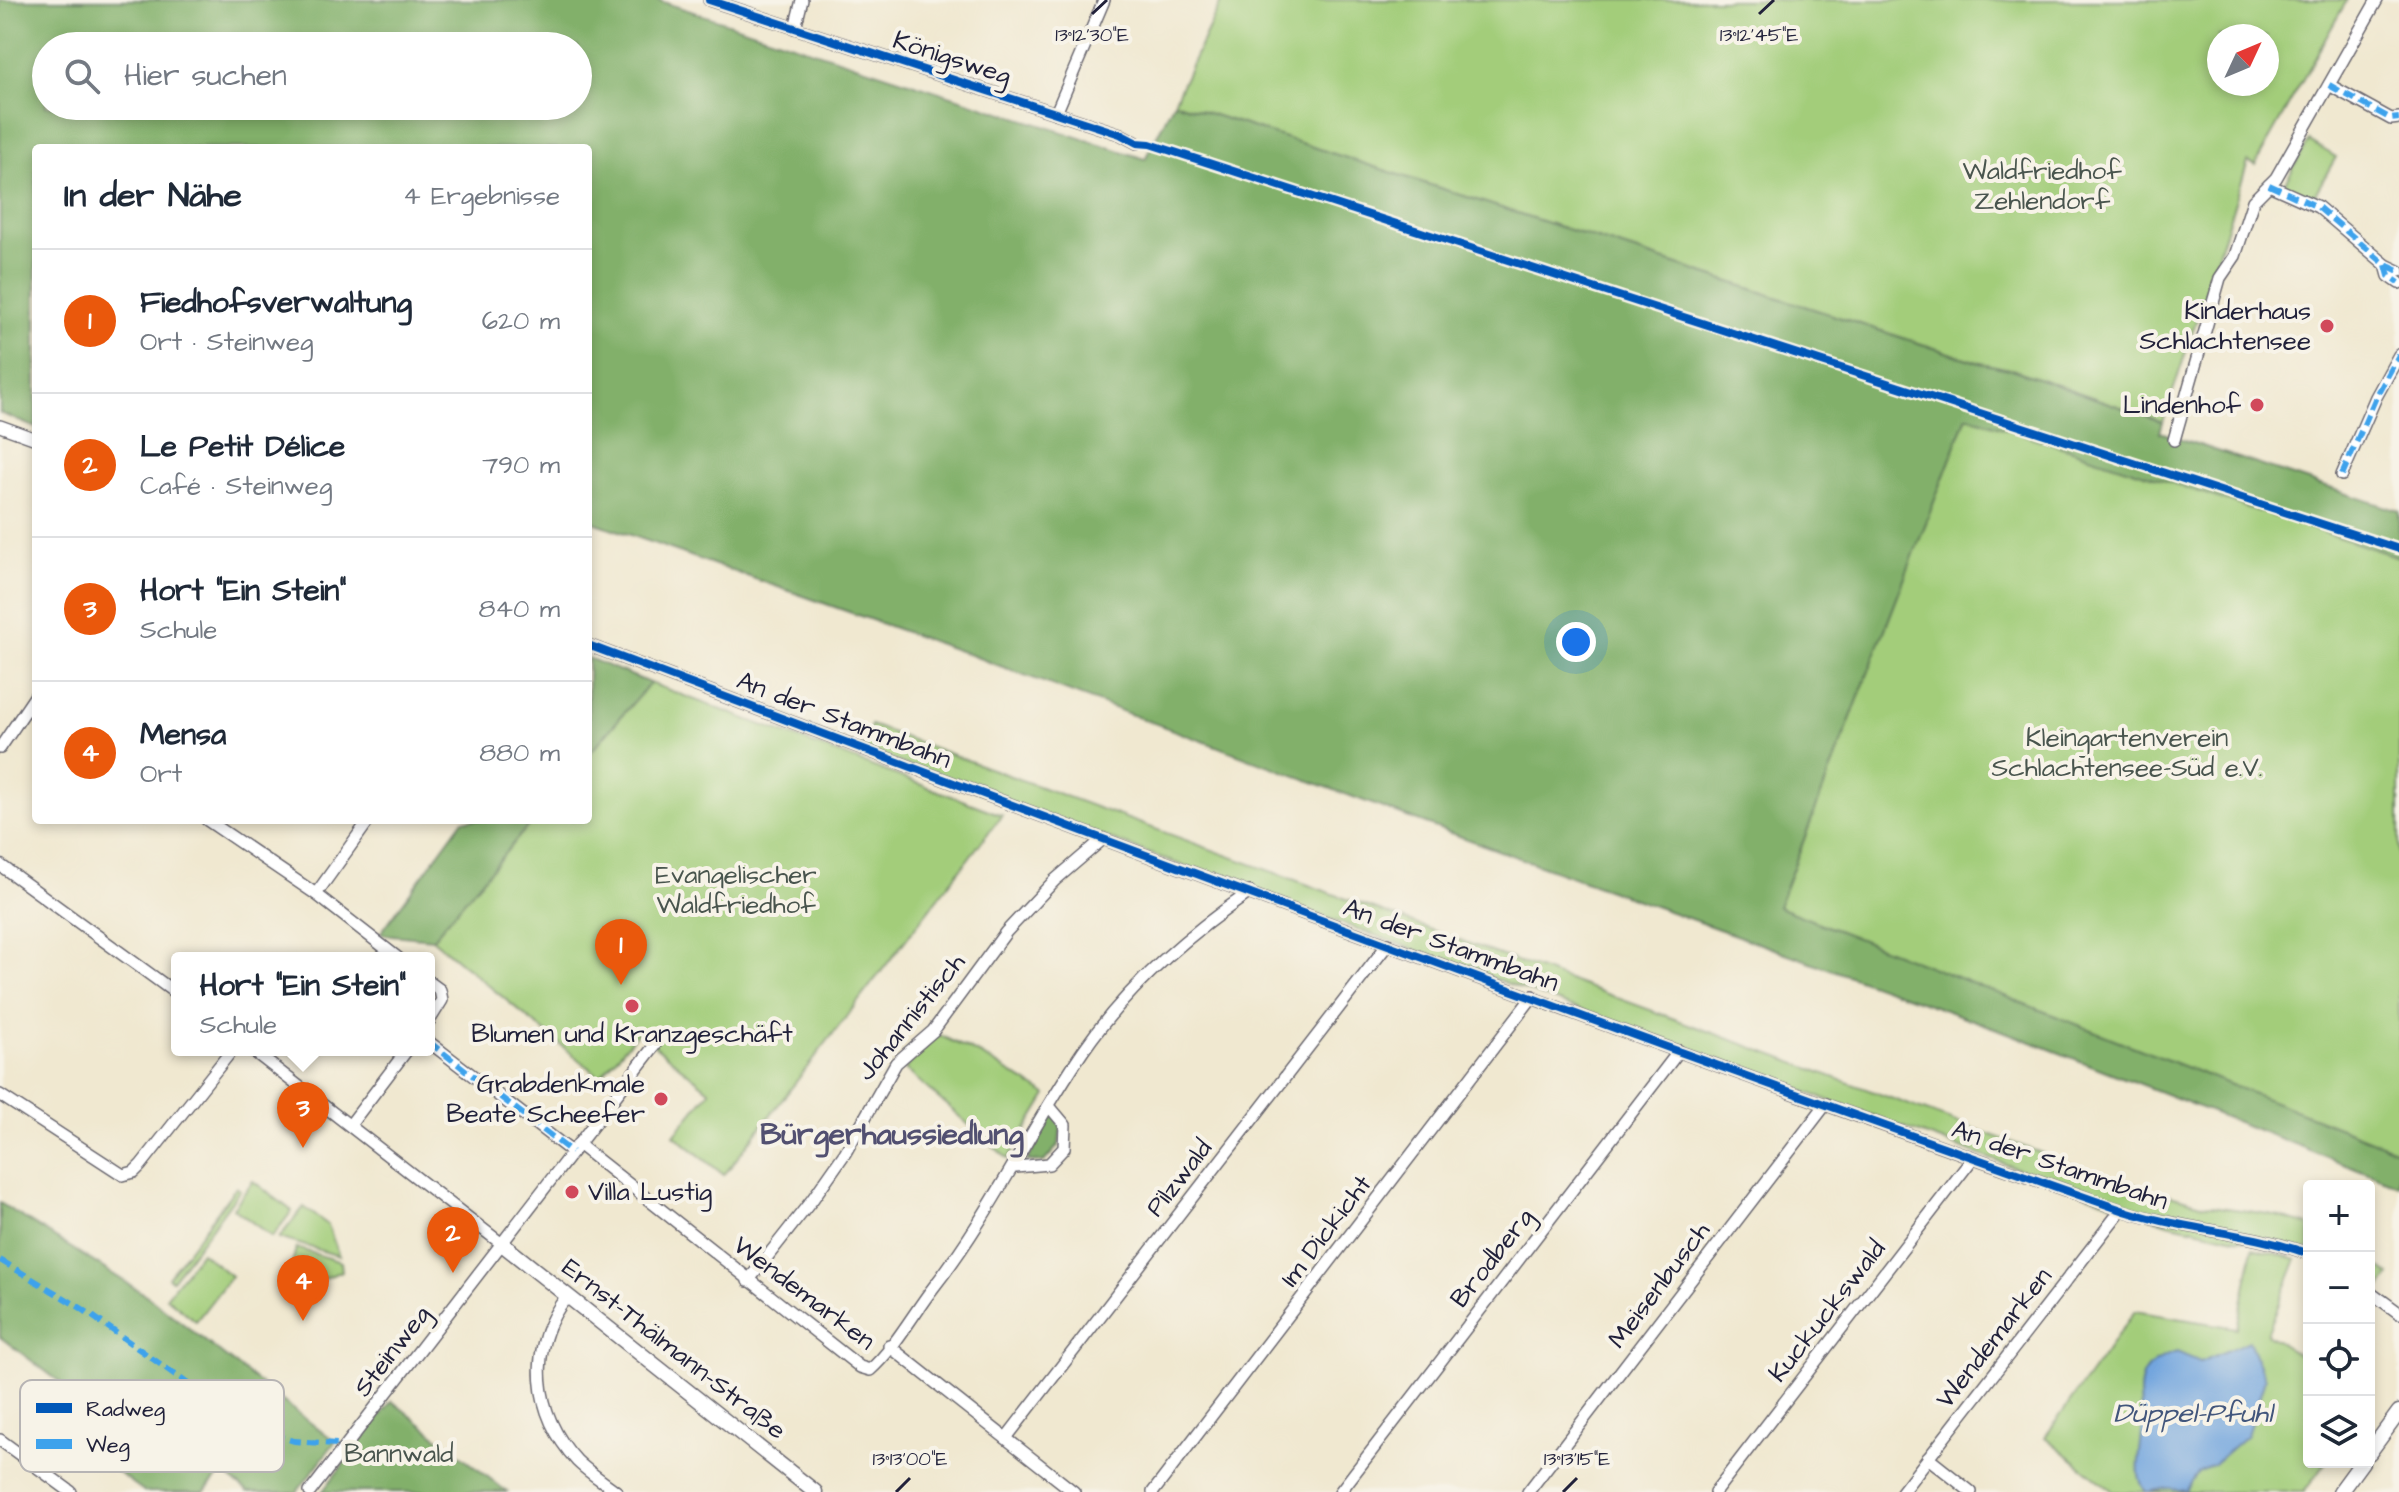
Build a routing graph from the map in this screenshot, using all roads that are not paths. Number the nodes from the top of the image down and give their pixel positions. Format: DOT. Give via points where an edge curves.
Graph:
graph roads {
  1 [pos="709,0"];
  2 [pos="802,0"];
  3 [pos="1104,0"];
  4 [pos="2377,0"];
  5 [pos="795,28"];
  6 [pos="2329,85"];
  7 [pos="1056,113"];
  8 [pos="2399,118"];
  9 [pos="1137,143"];
  10 [pos="2269,185"];
  11 [pos="2386,265"];
  12 [pos="2399,271"];
  13 [pos="2399,283"];
  14 [pos="2399,355"];
  15 [pos="0,426"];
  16 [pos="32,438"];
  17 [pos="2174,440"];
  18 [pos="2342,475"];
  19 [pos="592,647"];
  20 [pos="31,714"];
  21 [pos="0,748"];
  22 [pos="213,824"];
  23 [pos="366,824"];
  24 [pos="1103,839"];
  25 [pos="0,865"];
  26 [pos="1250,892"];
  27 [pos="316,894"];
  28 [pos="1388,944"];
  29 [pos="390,952"];
  30 [pos="435,986"];
  31 [pos="171,990"];
  32 [pos="1533,996"];
  33 [pos="435,1011"];
  34 [pos="655,1045"];
  35 [pos="435,1046"];
  36 [pos="1679,1051"];
  37 [pos="227,1056"];
  38 [pos="260,1056"];
  39 [pos="402,1056"];
  40 [pos="0,1095"];
  41 [pos="1826,1104"];
  42 [pos="1049,1106"];
  43 [pos="350,1125"];
  44 [pos="575,1148"];
  45 [pos="1973,1158"];
  46 [pos="1016,1167"];
  47 [pos="2121,1210"];
  48 [pos="502,1244"];
  49 [pos="2303,1253"];
  50 [pos="748,1281"];
  51 [pos="2375,1295"];
  52 [pos="567,1296"];
  53 [pos="2399,1313"];
  54 [pos="889,1346"];
  55 [pos="2399,1412"];
  56 [pos="1006,1438"];
  57 [pos="0,1440"];
  58 [pos="2375,1445"];
  59 [pos="20,1455"];
  60 [pos="1928,1458"];
  61 [pos="2358,1468"];
  62 [pos="44,1472"];
  63 [pos="71,1492"];
  64 [pos="310,1492"];
  65 [pos="617,1492"];
  66 [pos="815,1492"];
  67 [pos="1074,1492"];
  68 [pos="1153,1492"];
  69 [pos="1340,1492"];
  70 [pos="1528,1492"];
  71 [pos="1715,1492"];
  72 [pos="1902,1492"];
  73 [pos="1971,1492"];
  74 [pos="2340,1492"];
  1 -- 5 [label="street, Königsweg"];
  2 -- 5 [label="street"];
  3 -- 7 [label="street"];
  4 -- 6 [label="street"];
  5 -- 7 [label="street, Königsweg"];
  6 -- 8 [label="street" via="2391,119"];
  6 -- 10 [label="street"];
  7 -- 9 [label="street, Königsweg"];
  10 -- 11 [label="street" via="2318,207"];
  10 -- 17 [label="street" via="2253,201 2235,256 2220,278"];
  11 -- 12 [label="street"];
  11 -- 13 [label="street" via="2389,276"];
  14 -- 18 [label="street"];
  15 -- 16 [label="street"];
  19 -- 24 [label="street, An der Stammbahn"];
  20 -- 21 [label="street"];
  22 -- 27 [label="street"];
  23 -- 27 [label="street"];
  24 -- 26 [label="street, An der Stammbahn"];
  24 -- 50 [label="street, Johannistisch" via="1006,932 933,1031 896,1063 837,1165"];
  25 -- 31 [label="street"];
  26 -- 28 [label="street, An der Stammbahn"];
  26 -- 42 [label="street" via="1156,965 1084,1050"];
  27 -- 29 [label="street"];
  28 -- 32 [label="street, An der Stammbahn"];
  28 -- 56 [label="street, Pilzwald"];
  30 -- 33 [label="street" via="442,1000"];
  32 -- 36 [label="street, An der Stammbahn"];
  32 -- 68 [label="street, Im Dickicht"];
  34 -- 44 [label="street, Steinweg"];
  35 -- 44 [label="street, Wendemarken"];
  36 -- 41 [label="street, An der Stammbahn"];
  36 -- 69 [label="street, Brodberg"];
  37 -- 40 [label="street" via="141,1165 123,1175"];
  38 -- 43 [label="street"];
  39 -- 43 [label="street"];
  41 -- 45 [label="street, An der Stammbahn"];
  41 -- 70 [label="street, Meisenbusch"];
  42 -- 46 [label="street"];
  42 -- 46 [label="street" via="1065,1125 1064,1148 1049,1164"];
  43 -- 48 [label="street"];
  44 -- 48 [label="street, Steinweg"];
  44 -- 50 [label="street, Wendemarken"];
  45 -- 47 [label="street, An der Stammbahn"];
  45 -- 71 [label="street, Kuckuckswald"];
  46 -- 54 [label="street" via="957,1258"];
  47 -- 49 [label="street, An der Stammbahn"];
  47 -- 60 [label="street, Wendemarken"];
  48 -- 52 [label="street, Ernst-Thälmann-Straße"];
  48 -- 64 [label="street, Steinweg"];
  50 -- 54 [label="street, Wendemarken" via="865,1370 876,1365"];
  51 -- 53 [label="street"];
  52 -- 65 [label="street" via="545,1329 540,1386 565,1445"];
  52 -- 66 [label="street, Ernst-Thälmann-Straße"];
  54 -- 56 [label="street, Wendemarken"];
  55 -- 58 [label="street"];
  56 -- 67 [label="street, Wendemarken"];
  57 -- 59 [label="street"];
  60 -- 72 [label="street, Wendemarken"];
  60 -- 73 [label="street"];
  61 -- 74 [label="street"];
  62 -- 63 [label="street"];
}
